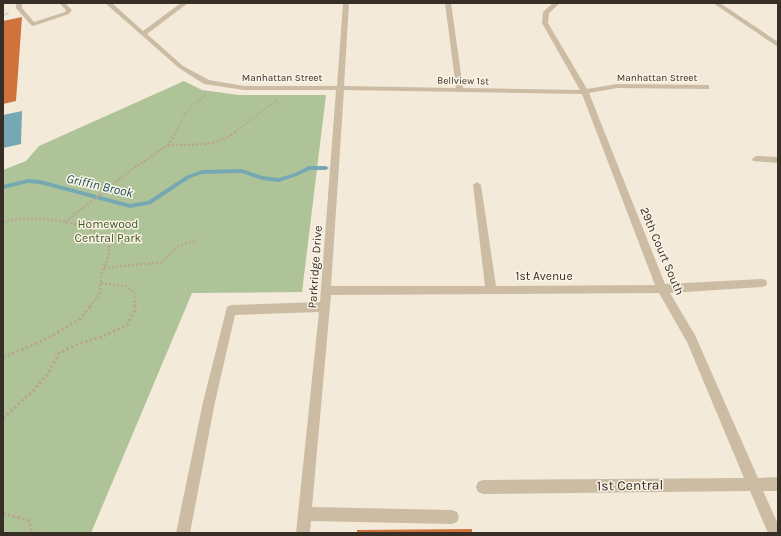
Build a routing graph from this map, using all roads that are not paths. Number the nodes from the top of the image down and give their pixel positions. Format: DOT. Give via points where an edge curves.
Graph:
graph roads {
  1 [pos="19,3"];
  2 [pos="62,3"];
  3 [pos="108,3"];
  4 [pos="186,3"];
  5 [pos="346,3"];
  6 [pos="448,3"];
  7 [pos="557,3"];
  8 [pos="716,3"];
  9 [pos="143,34"];
  10 [pos="778,45"];
  11 [pos="706,87"];
  12 [pos="340,88"];
  13 [pos="460,90"];
  14 [pos="585,92"];
  15 [pos="756,159"];
  16 [pos="778,160"];
  17 [pos="477,185"];
  18 [pos="762,282"];
  19 [pos="662,289"];
  20 [pos="491,290"];
  21 [pos="326,291"];
  22 [pos="325,307"];
  23 [pos="754,483"];
  24 [pos="778,484"];
  25 [pos="483,487"];
  26 [pos="304,514"];
  27 [pos="452,517"];
  28 [pos="183,533"];
  29 [pos="303,533"];
  30 [pos="775,533"];
  1 -- 2 [label="street" via="19,8 33,24 67,13 69,10"];
  3 -- 9 [label="street, Manhattan Street"];
  4 -- 9 [label="street"];
  5 -- 12 [label="street, Parkridge Drive"];
  6 -- 13 [label="street"];
  7 -- 14 [label="street, 29th Court South" via="546,12 546,23"];
  8 -- 10 [label="street"];
  9 -- 12 [label="street, Manhattan Street" via="181,67 207,82 244,88"];
  11 -- 14 [label="street, Manhattan Street" via="617,86"];
  12 -- 13 [label="street, Bellview 1st"];
  12 -- 21 [label="street, Parkridge Drive"];
  13 -- 14 [label="street, Bellview 1st"];
  14 -- 19 [label="street, 29th Court South"];
  15 -- 16 [label="street"];
  17 -- 20 [label="street"];
  18 -- 19 [label="street, 1st Avenue"];
  19 -- 20 [label="street, 1st Avenue"];
  19 -- 23 [label="street, 29th Court South" via="691,339"];
  20 -- 21 [label="street, 1st Avenue"];
  21 -- 22 [label="street, Parkridge Drive"];
  22 -- 26 [label="street, Parkridge Drive"];
  22 -- 28 [label="street" via="231,310 209,402"];
  23 -- 24 [label="street, 1st Central"];
  23 -- 25 [label="street, 1st Central"];
  23 -- 30 [label="street, 29th Court South"];
  26 -- 27 [label="street"];
  26 -- 29 [label="street, Parkridge Drive"];
}
